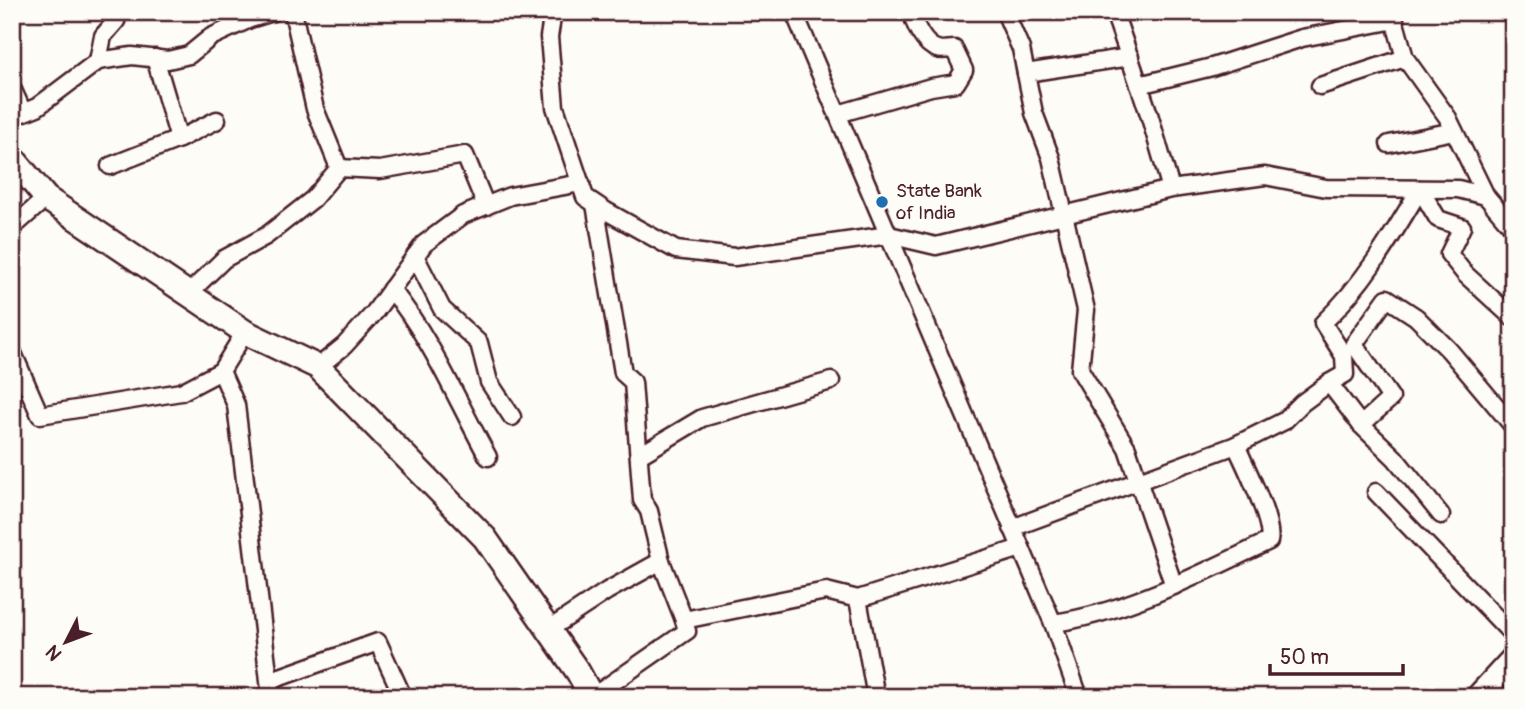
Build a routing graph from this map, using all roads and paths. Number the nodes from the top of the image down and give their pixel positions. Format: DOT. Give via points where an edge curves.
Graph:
graph roads {
  1 [pos="112,12"];
  2 [pos="273,12"];
  3 [pos="293,12"];
  4 [pos="553,12"];
  5 [pos="794,12"];
  6 [pos="912,12"];
  7 [pos="1005,12"];
  8 [pos="1114,12"];
  9 [pos="1394,16"];
  10 [pos="1130,57"];
  11 [pos="155,58"];
  12 [pos="1405,58"];
  13 [pos="98,61"];
  14 [pos="1026,73"];
  15 [pos="1139,85"];
  16 [pos="1320,86"];
  17 [pos="12,88"];
  18 [pos="838,114"];
  19 [pos="18,115"];
  20 [pos="217,120"];
  21 [pos="1454,131"];
  22 [pos="179,139"];
  23 [pos="1389,144"];
  24 [pos="12,157"];
  25 [pos="110,166"];
  26 [pos="339,168"];
  27 [pos="581,183"];
  28 [pos="1420,189"];
  29 [pos="1171,190"];
  30 [pos="1486,196"];
  31 [pos="46,198"];
  32 [pos="595,204"];
  33 [pos="486,206"];
  34 [pos="1064,215"];
  35 [pos="1513,228"];
  36 [pos="12,229"];
  37 [pos="889,235"];
  38 [pos="415,256"];
  39 [pos="391,289"];
  40 [pos="188,294"];
  41 [pos="1513,318"];
  42 [pos="245,332"];
  43 [pos="12,351"];
  44 [pos="318,367"];
  45 [pos="221,371"];
  46 [pos="831,381"];
  47 [pos="1329,383"];
  48 [pos="512,417"];
  49 [pos="1361,425"];
  50 [pos="1513,426"];
  51 [pos="1236,445"];
  52 [pos="640,455"];
  53 [pos="488,457"];
  54 [pos="1138,480"];
  55 [pos="1376,492"];
  56 [pos="1441,514"];
  57 [pos="1012,528"];
  58 [pos="1021,548"];
  59 [pos="661,561"];
  60 [pos="1174,586"];
  61 [pos="858,599"];
  62 [pos="684,620"];
  63 [pos="1053,623"];
  64 [pos="548,630"];
  65 [pos="1513,635"];
  66 [pos="1513,659"];
  67 [pos="270,689"];
  68 [pos="403,697"];
  69 [pos="592,697"];
  70 [pos="876,697"];
  71 [pos="1079,697"];
  72 [pos="1478,697"];
  1 -- 13 [label="street" via="116,21 103,36"];
  2 -- 11 [label="street" via="211,37 189,55"];
  3 -- 26 [label="street" via="315,109"];
  4 -- 27 [label="street" via="549,37 555,107"];
  5 -- 18 [label="street"];
  6 -- 18 [label="street" via="913,22 928,44 939,50 954,49 964,70 956,83"];
  7 -- 14 [label="street"];
  8 -- 10 [label="street"];
  9 -- 12 [label="street"];
  9 -- 15 [label="street"];
  10 -- 14 [label="street"];
  10 -- 15 [label="street"];
  11 -- 13 [label="street" via="132,55"];
  11 -- 22 [label="street"];
  12 -- 16 [label="street"];
  12 -- 21 [label="street"];
  13 -- 19 [label="street" via="37,107"];
  14 -- 34 [label="street"];
  15 -- 29 [label="street"];
  17 -- 19 [label="street"];
  18 -- 37 [label="street"];
  20 -- 22 [label="street"];
  21 -- 23 [label="street"];
  21 -- 30 [label="street"];
  22 -- 25 [label="street"];
  24 -- 31 [label="main road"];
  26 -- 33 [label="street" via="380,170 466,155"];
  26 -- 40 [label="street" via="313,199 266,236 224,259"];
  27 -- 32 [label="street" via="585,197"];
  27 -- 33 [label="street" via="510,196"];
  28 -- 29 [label="street" via="1326,188 1265,176"];
  28 -- 30 [label="street" via="1458,189"];
  28 -- 41 [label="street" via="1438,219 1462,227 1449,254"];
  28 -- 47 [label="street" via="1387,244 1323,323 1344,356 1345,374"];
  29 -- 34 [label="street"];
  30 -- 35 [label="street"];
  31 -- 36 [label="street"];
  31 -- 40 [label="main road"];
  32 -- 37 [label="street" via="676,250 734,257"];
  32 -- 52 [label="street" via="623,373 633,382"];
  33 -- 38 [label="street" via="463,215"];
  34 -- 37 [label="street" via="936,246"];
  34 -- 54 [label="street" via="1086,310 1080,370 1127,448"];
  37 -- 57 [label="street"];
  38 -- 39 [label="street"];
  38 -- 48 [label="street" via="442,309 479,343 489,382"];
  39 -- 44 [label="street" via="344,346"];
  39 -- 53 [label="street" via="437,355"];
  40 -- 42 [label="main road"];
  42 -- 44 [label="main road"];
  42 -- 45 [label="street"];
  43 -- 45 [label="street" via="40,415 181,392"];
  44 -- 64 [label="main road" via="485,538"];
  45 -- 67 [label="street" via="236,405"];
  46 -- 52 [label="street" via="702,418"];
  47 -- 49 [label="street"];
  47 -- 51 [label="street" via="1284,421"];
  49 -- 50 [label="street" via="1391,398 1354,344 1387,298 1416,317 1449,350"];
  49 -- 56 [label="street"];
  51 -- 54 [label="street"];
  51 -- 60 [label="street" via="1272,532 1269,541"];
  52 -- 59 [label="street" via="642,500"];
  54 -- 57 [label="street"];
  54 -- 60 [label="street"];
  55 -- 65 [label="street"];
  57 -- 58 [label="street"];
  58 -- 61 [label="street"];
  58 -- 63 [label="street"];
  59 -- 62 [label="street"];
  59 -- 64 [label="street"];
  60 -- 63 [label="street" via="1078,620"];
  61 -- 62 [label="street" via="826,591"];
  61 -- 70 [label="street"];
  62 -- 69 [label="street" via="687,631"];
  63 -- 71 [label="street"];
  64 -- 69 [label="main road"];
  66 -- 72 [label="main road"];
  67 -- 68 [label="street" via="378,642"];
}
